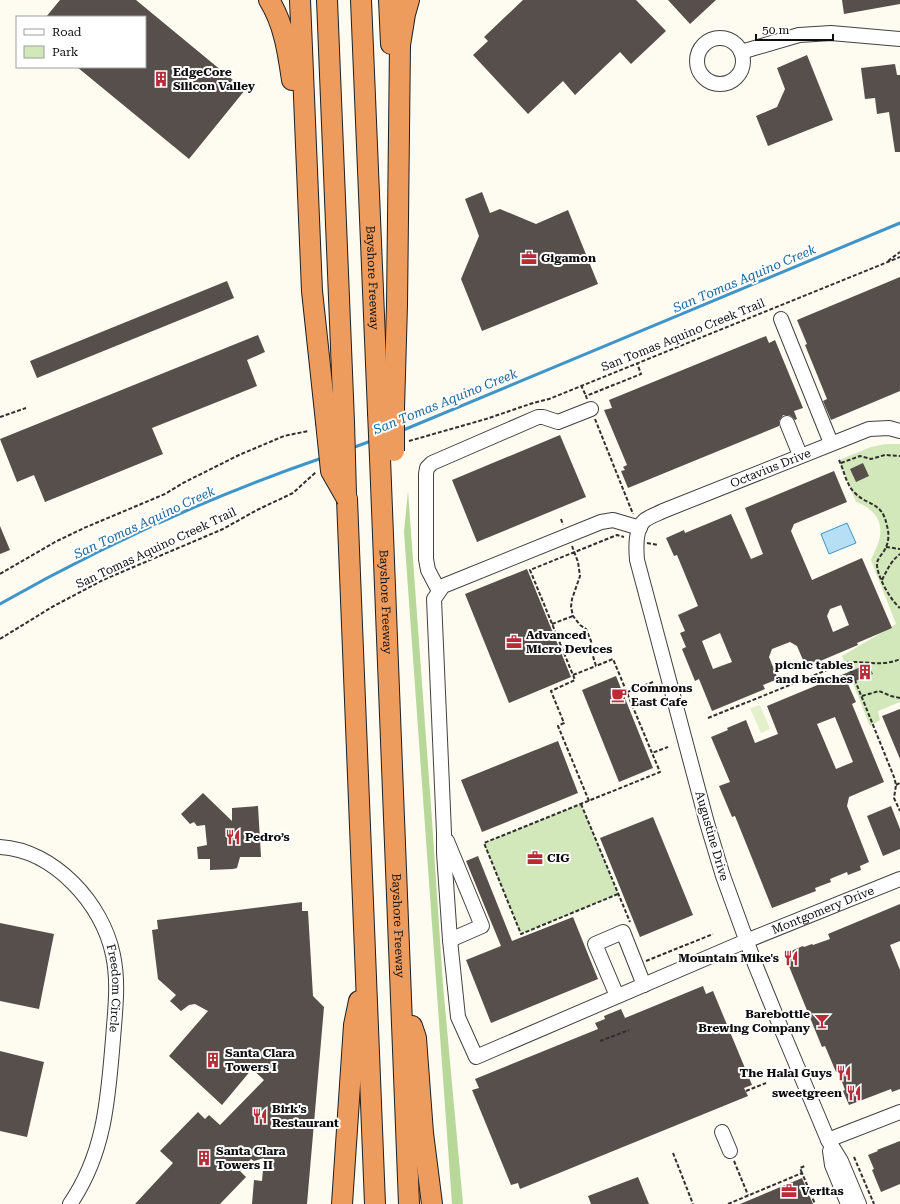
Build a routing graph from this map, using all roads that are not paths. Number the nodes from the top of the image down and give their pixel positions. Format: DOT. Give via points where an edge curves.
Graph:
graph roads {
  1 [pos="269,0"];
  2 [pos="300,0"];
  3 [pos="327,0"];
  4 [pos="361,0"];
  5 [pos="389,0"];
  6 [pos="409,0"];
  7 [pos="900,39"];
  8 [pos="742,52"];
  9 [pos="398,182"];
  10 [pos="312,291"];
  11 [pos="781,319"];
  12 [pos="591,409"];
  13 [pos="386,410"];
  14 [pos="335,422"];
  15 [pos="787,423"];
  16 [pos="900,431"];
  17 [pos="831,443"];
  18 [pos="800,456"];
  19 [pos="640,529"];
  20 [pos="439,591"];
  21 [pos="444,834"];
  22 [pos="0,847"];
  23 [pos="900,879"];
  24 [pos="450,940"];
  25 [pos="746,941"];
  26 [pos="365,977"];
  27 [pos="644,985"];
  28 [pos="401,990"];
  29 [pos="617,996"];
  30 [pos="900,1112"];
  31 [pos="722,1132"];
  32 [pos="828,1140"];
  33 [pos="730,1151"];
  34 [pos="70,1204"];
  35 [pos="342,1204"];
  36 [pos="375,1204"];
  37 [pos="409,1204"];
  38 [pos="432,1204"];
  39 [pos="848,1204"];
  40 [pos="859,1204"];
  1 -- 10 [label="highway" via="279,18 289,56 307,265"];
  2 -- 10 [label="highway"];
  3 -- 14 [label="highway"];
  4 -- 13 [label="highway, Bayshore Freeway"];
  5 -- 9 [label="highway"];
  6 -- 9 [label="highway" via="400,45"];
  7 -- 8 [label="street" via="831,33 799,35"];
  9 -- 13 [label="highway" via="397,305"];
  10 -- 14 [label="highway"];
  11 -- 17 [label="street"];
  12 -- 20 [label="street" via="558,422 538,417 432,463 427,468 426,559 428,570"];
  13 -- 28 [label="highway, Bayshore Freeway, bridge" via="385,572"];
  14 -- 26 [label="highway, bridge" via="347,499"];
  15 -- 18 [label="street"];
  16 -- 17 [label="street, Octavius Drive" via="889,428 869,429"];
  17 -- 18 [label="street, Octavius Drive"];
  18 -- 19 [label="street, Octavius Drive" via="663,511"];
  19 -- 20 [label="street" via="613,520 601,522 443,586"];
  19 -- 25 [label="street, Augustine Drive" via="637,560 707,823"];
  20 -- 21 [label="street" via="433,606"];
  21 -- 24 [label="street"];
  21 -- 24 [label="street" via="482,926"];
  22 -- 34 [label="street, Freedom Circle" via="26,853 49,863 74,883 92,905 107,933 113,953 117,983 108,1100 98,1146"];
  23 -- 25 [label="street, Montgomery Drive"];
  24 -- 29 [label="street, Montgomery Drive" via="458,1017 476,1057"];
  25 -- 27 [label="street, Montgomery Drive"];
  25 -- 32 [label="street, Augustine Drive"];
  26 -- 35 [label="highway" via="354,1025"];
  26 -- 36 [label="highway"];
  27 -- 29 [label="street, Montgomery Drive"];
  27 -- 29 [label="street" via="623,932 595,944"];
  28 -- 37 [label="highway, Bayshore Freeway"];
  28 -- 38 [label="highway" via="416,1038 423,1133"];
  30 -- 32 [label="street"];
  31 -- 33 [label="street"];
  32 -- 39 [label="street, Augustine Drive" via="832,1165"];
  32 -- 40 [label="street, Augustine Drive" via="841,1161"];
}
